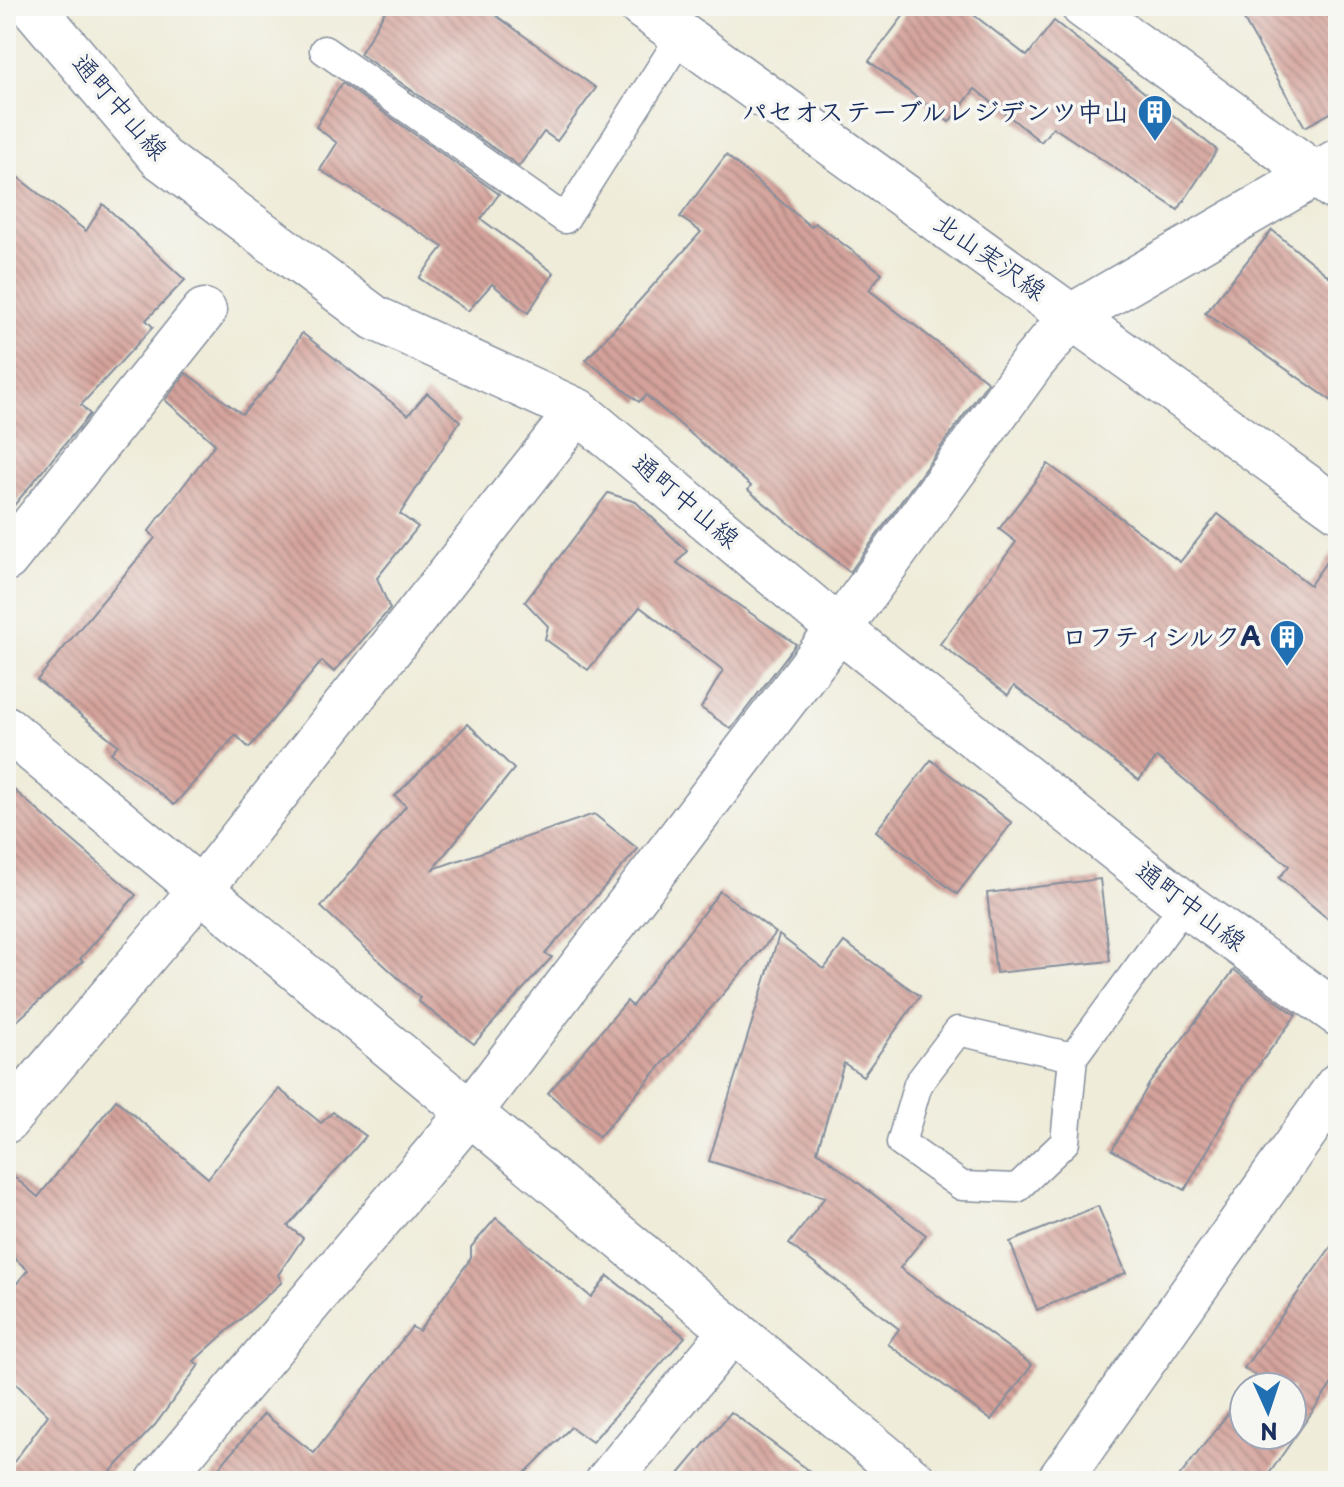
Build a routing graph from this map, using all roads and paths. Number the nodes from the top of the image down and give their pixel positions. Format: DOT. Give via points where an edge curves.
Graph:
graph roads {
  1 [pos="32,6"];
  2 [pos="641,6"];
  3 [pos="1083,6"];
  4 [pos="681,36"];
  5 [pos="324,50"];
  6 [pos="1331,175"];
  7 [pos="204,311"];
  8 [pos="1073,315"];
  9 [pos="578,411"];
  10 [pos="1338,509"];
  11 [pos="6,559"];
  12 [pos="839,629"];
  13 [pos="6,728"];
  14 [pos="201,889"];
  15 [pos="1185,904"];
  16 [pos="1338,1014"];
  17 [pos="1073,1057"];
  18 [pos="1338,1085"];
  19 [pos="471,1111"];
  20 [pos="6,1121"];
  21 [pos="733,1330"];
  22 [pos="159,1481"];
  23 [pos="608,1481"];
  24 [pos="914,1481"];
  25 [pos="1059,1481"];
  1 -- 9 [label="street, 通町中山線" via="161,158 375,318"];
  2 -- 4 [label="street, 北山実沢線"];
  3 -- 6 [label="street"];
  4 -- 5 [label="lane" via="565,219"];
  4 -- 8 [label="street, 北山実沢線"];
  6 -- 8 [label="street"];
  7 -- 11 [label="street"];
  8 -- 10 [label="street, 北山実沢線"];
  8 -- 12 [label="street"];
  9 -- 12 [label="street, 通町中山線"];
  9 -- 14 [label="street"];
  12 -- 15 [label="street, 通町中山線"];
  12 -- 19 [label="street"];
  13 -- 14 [label="street"];
  14 -- 19 [label="street"];
  14 -- 20 [label="street"];
  15 -- 16 [label="street, 通町中山線"];
  15 -- 17 [label="lane"];
  17 -- 17 [label="lane" via="1065,1142 1017,1188 962,1186 901,1143 918,1084 958,1031"];
  18 -- 25 [label="street"];
  19 -- 21 [label="street"];
  19 -- 22 [label="street"];
  21 -- 23 [label="street"];
  21 -- 24 [label="street"];
}
